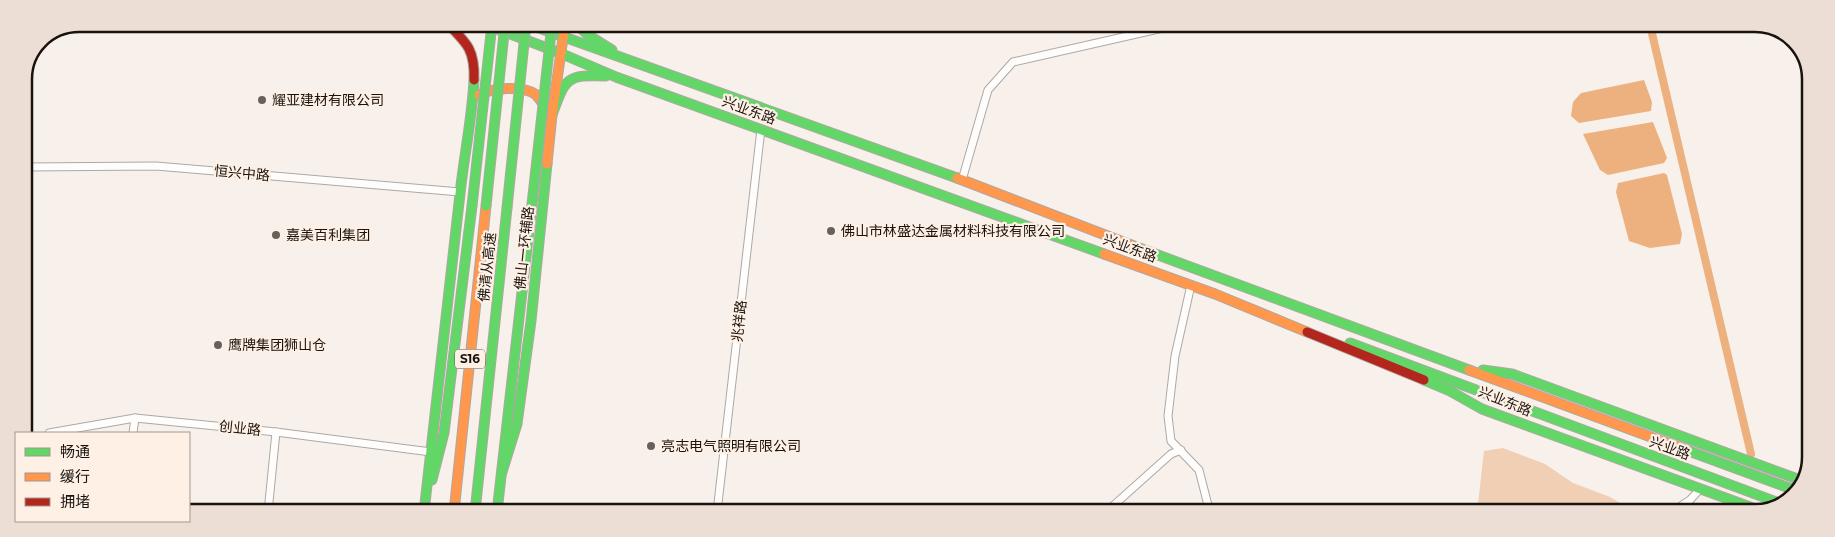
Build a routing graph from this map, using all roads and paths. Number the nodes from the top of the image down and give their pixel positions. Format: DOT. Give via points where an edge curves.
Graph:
graph roads {
  1 [pos="456,32"];
  2 [pos="491,32"];
  3 [pos="504,32"];
  4 [pos="505,32"];
  5 [pos="526,32"];
  6 [pos="548,32"];
  7 [pos="551,32"];
  8 [pos="565,32"];
  9 [pos="585,32"];
  10 [pos="1145,32"];
  11 [pos="564,38"];
  12 [pos="560,53"];
  13 [pos="632,62"];
  14 [pos="616,77"];
  15 [pos="473,100"];
  16 [pos="552,115"];
  17 [pos="761,129"];
  18 [pos="32,167"];
  19 [pos="962,180"];
  20 [pos="460,192"];
  21 [pos="1190,285"];
  22 [pos="1215,294"];
  23 [pos="1465,368"];
  24 [pos="135,418"];
  25 [pos="55,432"];
  26 [pos="133,432"];
  27 [pos="276,432"];
  28 [pos="461,444"];
  29 [pos="1181,450"];
  30 [pos="431,452"];
  31 [pos="502,472"];
  32 [pos="1798,479"];
  33 [pos="1700,488"];
  34 [pos="1791,488"];
  35 [pos="426,499"];
  36 [pos="1773,501"];
  37 [pos="269,504"];
  38 [pos="425,504"];
  39 [pos="448,504"];
  40 [pos="455,504"];
  41 [pos="476,504"];
  42 [pos="498,504"];
  43 [pos="719,504"];
  44 [pos="1114,504"];
  45 [pos="1208,504"];
  46 [pos="1684,504"];
  47 [pos="1743,504"];
  1 -- 15 [label="main road" via="471,51"];
  2 -- 35 [label="main road, bridge" via="444,433"];
  3 -- 28 [label="main road, 佛清从高速 / S16, bridge"];
  4 -- 12 [label="main road, 兴业东路"];
  5 -- 41 [label="main road, 佛清从高速 / S16, bridge"];
  6 -- 11 [label="main road, 兴业东路"];
  7 -- 31 [label="main road, 佛山一环辅路, bridge"];
  8 -- 11 [label="main road, 佛山一环辅路"];
  9 -- 13 [label="main road"];
  10 -- 19 [label="street" via="1013,62 988,90"];
  11 -- 12 [label="main road, 佛山一环辅路"];
  11 -- 13 [label="main road, 兴业东路"];
  12 -- 14 [label="main road, 兴业东路"];
  12 -- 16 [label="main road, 佛山一环辅路"];
  13 -- 19 [label="main road, 兴业东路"];
  14 -- 16 [label="main road" via="578,75 568,79"];
  14 -- 17 [label="main road, 兴业东路"];
  15 -- 16 [label="main road" via="489,89 528,92 538,96"];
  15 -- 20 [label="main road"];
  16 -- 31 [label="main road, 佛山一环辅路" via="517,424"];
  17 -- 21 [label="main road, 兴业东路"];
  17 -- 43 [label="street, 兆祥路"];
  18 -- 20 [label="street, 恒兴中路" via="156,166"];
  19 -- 23 [label="main road, 兴业东路"];
  20 -- 30 [label="main road"];
  21 -- 22 [label="main road, 兴业东路"];
  21 -- 29 [label="street" via="1175,356 1168,416 1171,441"];
  22 -- 33 [label="main road, 兴业东路" via="1450,391 1482,409"];
  22 -- 36 [label="main road, 兴业路"];
  23 -- 32 [label="main road" via="1512,374"];
  23 -- 34 [label="main road, 兴业东路"];
  24 -- 25 [label="street, 创业路"];
  24 -- 26 [label="street"];
  24 -- 27 [label="street, 创业路"];
  27 -- 30 [label="street, 创业路"];
  27 -- 37 [label="street"];
  28 -- 39 [label="main road"];
  28 -- 40 [label="main road, 佛清从高速 / S16"];
  29 -- 44 [label="street" via="1171,454"];
  29 -- 45 [label="street" via="1199,470"];
  30 -- 35 [label="main road"];
  31 -- 42 [label="main road, 佛山一环辅路"];
  33 -- 46 [label="street"];
  33 -- 47 [label="main road, 兴业东路"];
  35 -- 38 [label="main road"];
}
